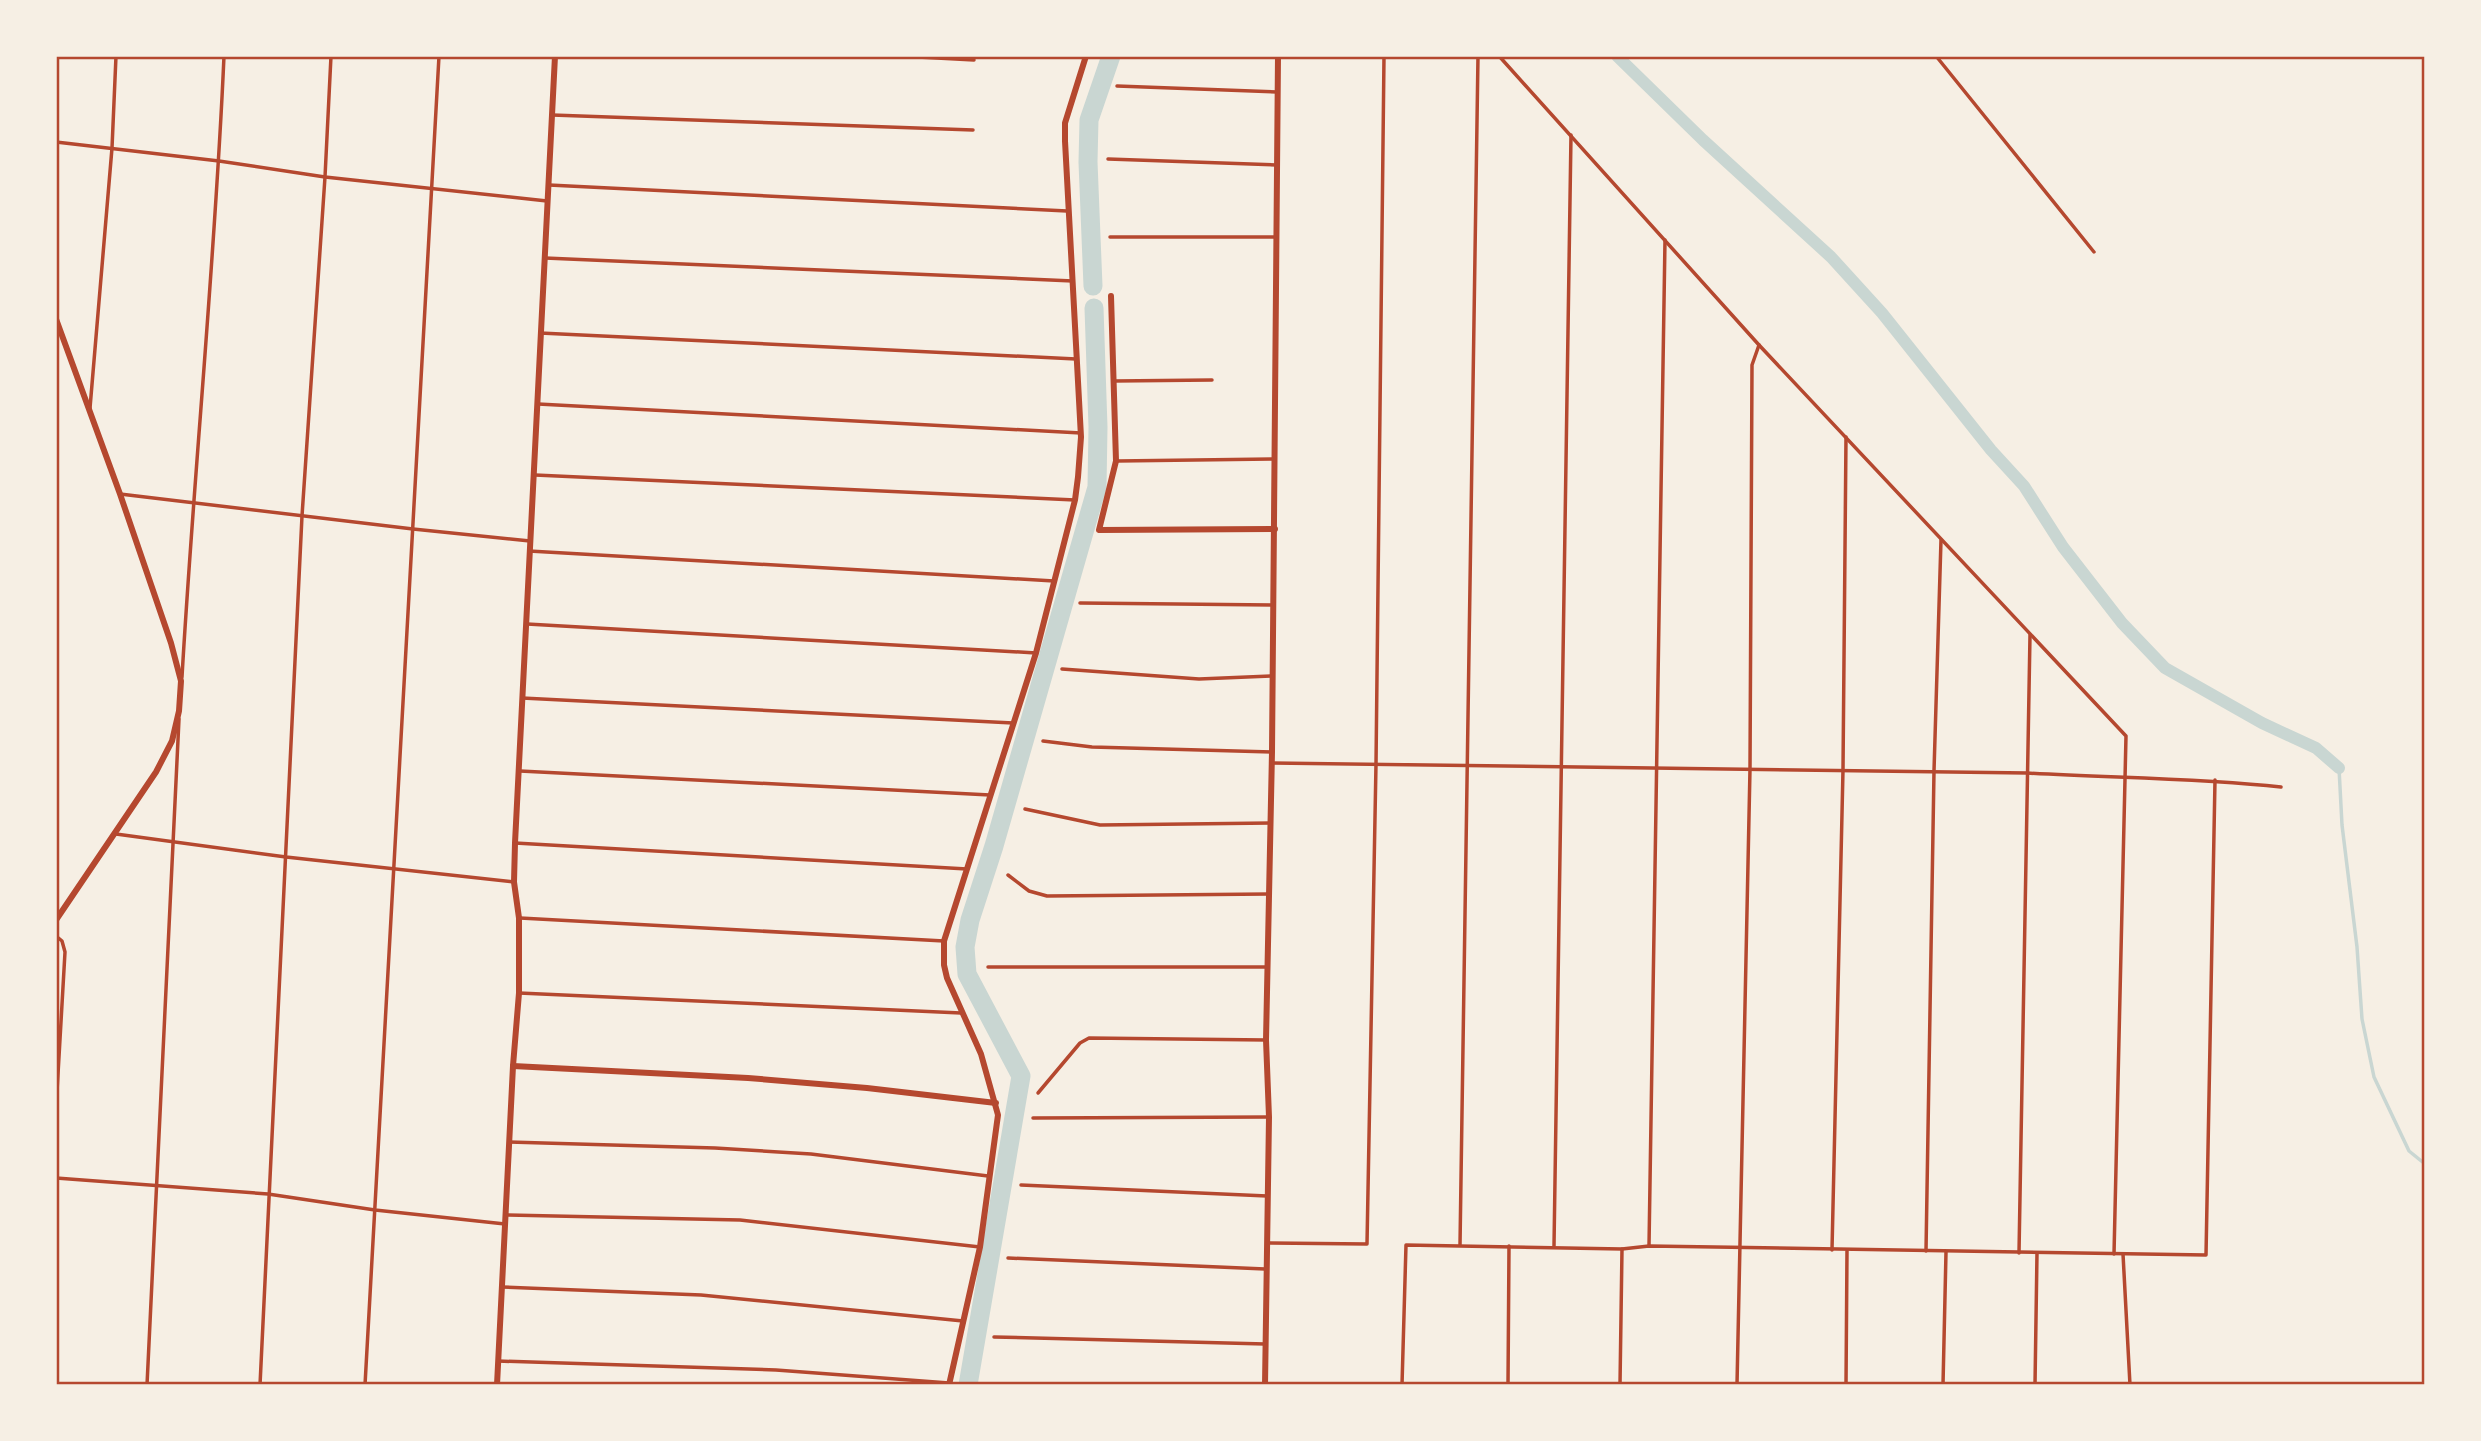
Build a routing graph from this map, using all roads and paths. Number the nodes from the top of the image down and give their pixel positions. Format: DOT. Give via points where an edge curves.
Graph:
graph roads {
  1 [pos="116,56"];
  2 [pos="224,56"];
  3 [pos="331,56"];
  4 [pos="439,56"];
  5 [pos="555,56"];
  6 [pos="899,56"];
  7 [pos="1086,56"];
  8 [pos="1278,56"];
  9 [pos="1384,56"];
  10 [pos="1478,56"];
  11 [pos="1499,56"];
  12 [pos="1936,56"];
  13 [pos="974,60"];
  14 [pos="1117,86"];
  15 [pos="1279,92"];
  16 [pos="551,115"];
  17 [pos="973,130"];
  18 [pos="1571,134"];
  19 [pos="56,142"];
  20 [pos="112,148"];
  21 [pos="1108,159"];
  22 [pos="219,161"];
  23 [pos="1279,165"];
  24 [pos="326,177"];
  25 [pos="547,185"];
  26 [pos="432,190"];
  27 [pos="547,201"];
  28 [pos="1067,211"];
  29 [pos="1110,237"];
  30 [pos="1278,237"];
  31 [pos="1665,239"];
  32 [pos="2094,252"];
  33 [pos="545,258"];
  34 [pos="1073,281"];
  35 [pos="1111,296"];
  36 [pos="56,319"];
  37 [pos="540,333"];
  38 [pos="1759,345"];
  39 [pos="1076,359"];
  40 [pos="1212,380"];
  41 [pos="1114,381"];
  42 [pos="536,404"];
  43 [pos="90,414"];
  44 [pos="1081,433"];
  45 [pos="1846,436"];
  46 [pos="1276,459"];
  47 [pos="1116,461"];
  48 [pos="533,475"];
  49 [pos="120,494"];
  50 [pos="1074,500"];
  51 [pos="192,502"];
  52 [pos="302,516"];
  53 [pos="413,529"];
  54 [pos="1275,529"];
  55 [pos="1941,538"];
  56 [pos="530,541"];
  57 [pos="529,551"];
  58 [pos="1054,581"];
  59 [pos="1080,603"];
  60 [pos="1274,605"];
  61 [pos="527,624"];
  62 [pos="2030,634"];
  63 [pos="1036,653"];
  64 [pos="1062,669"];
  65 [pos="1273,676"];
  66 [pos="181,681"];
  67 [pos="522,698"];
  68 [pos="1013,723"];
  69 [pos="1043,741"];
  70 [pos="1272,752"];
  71 [pos="1272,763"];
  72 [pos="1376,764"];
  73 [pos="1467,765"];
  74 [pos="1561,767"];
  75 [pos="1656,768"];
  76 [pos="1750,769"];
  77 [pos="1843,770"];
  78 [pos="519,771"];
  79 [pos="1934,771"];
  80 [pos="2027,773"];
  81 [pos="2123,779"];
  82 [pos="2215,780"];
  83 [pos="2281,787"];
  84 [pos="990,795"];
  85 [pos="1025,809"];
  86 [pos="1271,822"];
  87 [pos="114,834"];
  88 [pos="173,843"];
  89 [pos="515,843"];
  90 [pos="286,857"];
  91 [pos="967,869"];
  92 [pos="395,870"];
  93 [pos="1007,875"];
  94 [pos="514,882"];
  95 [pos="1269,894"];
  96 [pos="519,918"];
  97 [pos="56,920"];
  98 [pos="56,936"];
  99 [pos="944,941"];
  100 [pos="988,967"];
  101 [pos="1268,967"];
  102 [pos="519,993"];
  103 [pos="964,1013"];
  104 [pos="1266,1040"];
  105 [pos="513,1066"];
  106 [pos="1038,1093"];
  107 [pos="996,1103"];
  108 [pos="56,1109"];
  109 [pos="1269,1117"];
  110 [pos="1033,1118"];
  111 [pos="509,1142"];
  112 [pos="990,1176"];
  113 [pos="56,1178"];
  114 [pos="1021,1185"];
  115 [pos="156,1186"];
  116 [pos="268,1194"];
  117 [pos="1267,1196"];
  118 [pos="375,1210"];
  119 [pos="505,1215"];
  120 [pos="505,1224"];
  121 [pos="1267,1243"];
  122 [pos="1460,1245"];
  123 [pos="1509,1245"];
  124 [pos="1554,1246"];
  125 [pos="1649,1246"];
  126 [pos="980,1247"];
  127 [pos="1622,1249"];
  128 [pos="1739,1249"];
  129 [pos="1832,1250"];
  130 [pos="1847,1250"];
  131 [pos="1926,1251"];
  132 [pos="1946,1252"];
  133 [pos="2019,1253"];
  134 [pos="2037,1253"];
  135 [pos="2114,1254"];
  136 [pos="2123,1254"];
  137 [pos="1008,1258"];
  138 [pos="1268,1269"];
  139 [pos="502,1287"];
  140 [pos="963,1321"];
  141 [pos="994,1336"];
  142 [pos="1265,1344"];
  143 [pos="498,1361"];
  144 [pos="949,1384"];
  145 [pos="147,1385"];
  146 [pos="260,1385"];
  147 [pos="365,1385"];
  148 [pos="497,1385"];
  149 [pos="1265,1385"];
  150 [pos="1402,1385"];
  151 [pos="1508,1385"];
  152 [pos="1620,1385"];
  153 [pos="1737,1385"];
  154 [pos="1846,1385"];
  155 [pos="1943,1385"];
  156 [pos="2035,1385"];
  157 [pos="2130,1385"];
  1 -- 20 [label="lane"];
  2 -- 22 [label="lane"];
  3 -- 24 [label="lane"];
  4 -- 26 [label="lane"];
  5 -- 16 [label="street"];
  6 -- 13 [label="lane"];
  7 -- 28 [label="street" via="1065,122"];
  8 -- 15 [label="street"];
  9 -- 72 [label="lane"];
  10 -- 73 [label="lane"];
  11 -- 18 [label="lane"];
  12 -- 32 [label="lane"];
  14 -- 15 [label="lane"];
  15 -- 23 [label="street"];
  16 -- 17 [label="lane"];
  16 -- 25 [label="street"];
  18 -- 31 [label="lane"];
  18 -- 74 [label="lane"];
  19 -- 20 [label="lane"];
  20 -- 22 [label="lane"];
  20 -- 43 [label="lane"];
  21 -- 23 [label="lane"];
  22 -- 24 [label="lane"];
  22 -- 51 [label="lane"];
  23 -- 30 [label="street"];
  24 -- 26 [label="lane"];
  24 -- 52 [label="lane"];
  25 -- 27 [label="street"];
  25 -- 28 [label="lane"];
  26 -- 27 [label="lane"];
  26 -- 53 [label="lane"];
  27 -- 33 [label="street"];
  28 -- 34 [label="street"];
  29 -- 30 [label="lane"];
  30 -- 46 [label="street"];
  31 -- 38 [label="lane"];
  31 -- 75 [label="lane"];
  33 -- 34 [label="lane"];
  33 -- 37 [label="street"];
  34 -- 39 [label="street"];
  35 -- 41 [label="street"];
  36 -- 43 [label="street"];
  37 -- 39 [label="lane"];
  37 -- 42 [label="street"];
  38 -- 45 [label="lane"];
  38 -- 76 [label="lane" via="1752,365"];
  39 -- 44 [label="street"];
  40 -- 41 [label="lane"];
  41 -- 47 [label="street"];
  42 -- 44 [label="lane"];
  42 -- 48 [label="street"];
  43 -- 49 [label="street"];
  44 -- 50 [label="street"];
  45 -- 55 [label="lane"];
  45 -- 77 [label="lane"];
  46 -- 47 [label="lane"];
  46 -- 54 [label="street"];
  47 -- 54 [label="street" via="1099,530"];
  48 -- 50 [label="lane"];
  48 -- 56 [label="street"];
  49 -- 51 [label="lane"];
  49 -- 66 [label="street"];
  50 -- 58 [label="street"];
  51 -- 52 [label="lane"];
  51 -- 66 [label="lane"];
  52 -- 53 [label="lane"];
  52 -- 90 [label="lane"];
  53 -- 56 [label="lane"];
  53 -- 92 [label="lane"];
  54 -- 60 [label="street"];
  55 -- 62 [label="lane"];
  55 -- 79 [label="lane"];
  56 -- 57 [label="street"];
  57 -- 58 [label="lane"];
  57 -- 61 [label="street"];
  58 -- 63 [label="street"];
  59 -- 60 [label="lane"];
  60 -- 65 [label="street"];
  61 -- 63 [label="lane"];
  61 -- 67 [label="street"];
  62 -- 80 [label="lane"];
  62 -- 81 [label="lane" via="2126,736"];
  63 -- 68 [label="street"];
  64 -- 65 [label="lane" via="1199,679"];
  65 -- 70 [label="street"];
  66 -- 87 [label="street" via="172,741"];
  66 -- 88 [label="lane"];
  67 -- 68 [label="lane"];
  67 -- 78 [label="street"];
  68 -- 84 [label="street"];
  69 -- 70 [label="lane" via="1092,747"];
  70 -- 71 [label="street"];
  71 -- 72 [label="lane"];
  71 -- 86 [label="street"];
  72 -- 73 [label="lane"];
  72 -- 121 [label="lane" via="1367,1244"];
  73 -- 74 [label="lane"];
  73 -- 122 [label="lane"];
  74 -- 75 [label="lane"];
  74 -- 124 [label="lane"];
  75 -- 76 [label="lane"];
  75 -- 125 [label="lane"];
  76 -- 77 [label="lane"];
  76 -- 128 [label="lane"];
  77 -- 79 [label="lane"];
  77 -- 129 [label="lane"];
  78 -- 84 [label="lane"];
  78 -- 89 [label="street"];
  79 -- 80 [label="lane"];
  79 -- 131 [label="lane"];
  80 -- 81 [label="lane"];
  80 -- 133 [label="lane"];
  81 -- 82 [label="lane"];
  81 -- 135 [label="lane"];
  82 -- 83 [label="lane"];
  82 -- 136 [label="lane" via="2206,1255"];
  84 -- 91 [label="street"];
  85 -- 86 [label="lane" via="1100,825"];
  86 -- 95 [label="street"];
  87 -- 88 [label="lane"];
  87 -- 97 [label="street"];
  88 -- 90 [label="lane"];
  88 -- 115 [label="lane"];
  89 -- 91 [label="lane"];
  89 -- 94 [label="street"];
  90 -- 92 [label="lane"];
  90 -- 116 [label="lane"];
  91 -- 99 [label="street"];
  92 -- 94 [label="lane"];
  92 -- 118 [label="lane"];
  93 -- 95 [label="lane" via="1029,891 1047,896"];
  94 -- 96 [label="street"];
  95 -- 101 [label="street"];
  96 -- 99 [label="lane"];
  96 -- 102 [label="street"];
  98 -- 108 [label="lane" via="65,952"];
  99 -- 103 [label="street" via="947,978"];
  100 -- 101 [label="lane"];
  101 -- 104 [label="street"];
  102 -- 103 [label="lane"];
  102 -- 105 [label="street"];
  103 -- 107 [label="street"];
  104 -- 106 [label="lane" via="1089,1038"];
  104 -- 109 [label="street"];
  105 -- 107 [label="street" via="748,1078"];
  105 -- 111 [label="street"];
  107 -- 112 [label="street"];
  109 -- 110 [label="lane"];
  109 -- 117 [label="street"];
  111 -- 112 [label="lane" via="810,1154"];
  111 -- 119 [label="street"];
  112 -- 126 [label="street"];
  113 -- 115 [label="lane"];
  114 -- 117 [label="lane"];
  115 -- 116 [label="lane"];
  115 -- 145 [label="lane"];
  116 -- 118 [label="lane"];
  116 -- 146 [label="lane"];
  117 -- 121 [label="street"];
  118 -- 120 [label="lane"];
  118 -- 147 [label="lane"];
  119 -- 120 [label="street"];
  119 -- 126 [label="lane" via="740,1220"];
  120 -- 139 [label="street"];
  121 -- 138 [label="street"];
  122 -- 123 [label="lane"];
  122 -- 150 [label="lane" via="1406,1245"];
  123 -- 124 [label="lane"];
  123 -- 151 [label="lane"];
  124 -- 127 [label="lane"];
  125 -- 127 [label="lane"];
  125 -- 128 [label="lane"];
  126 -- 140 [label="street"];
  127 -- 152 [label="lane"];
  128 -- 129 [label="lane"];
  128 -- 153 [label="lane"];
  129 -- 130 [label="lane"];
  130 -- 131 [label="lane"];
  130 -- 154 [label="lane"];
  131 -- 132 [label="lane"];
  132 -- 133 [label="lane"];
  132 -- 155 [label="lane"];
  133 -- 134 [label="lane"];
  134 -- 135 [label="lane"];
  134 -- 156 [label="lane"];
  135 -- 136 [label="lane"];
  136 -- 157 [label="lane"];
  137 -- 138 [label="lane"];
  138 -- 142 [label="street"];
  139 -- 140 [label="lane" via="701,1295"];
  139 -- 143 [label="street"];
  140 -- 144 [label="street"];
  141 -- 142 [label="lane"];
  142 -- 149 [label="street"];
  143 -- 144 [label="lane" via="776,1370"];
  143 -- 148 [label="street"];
}
